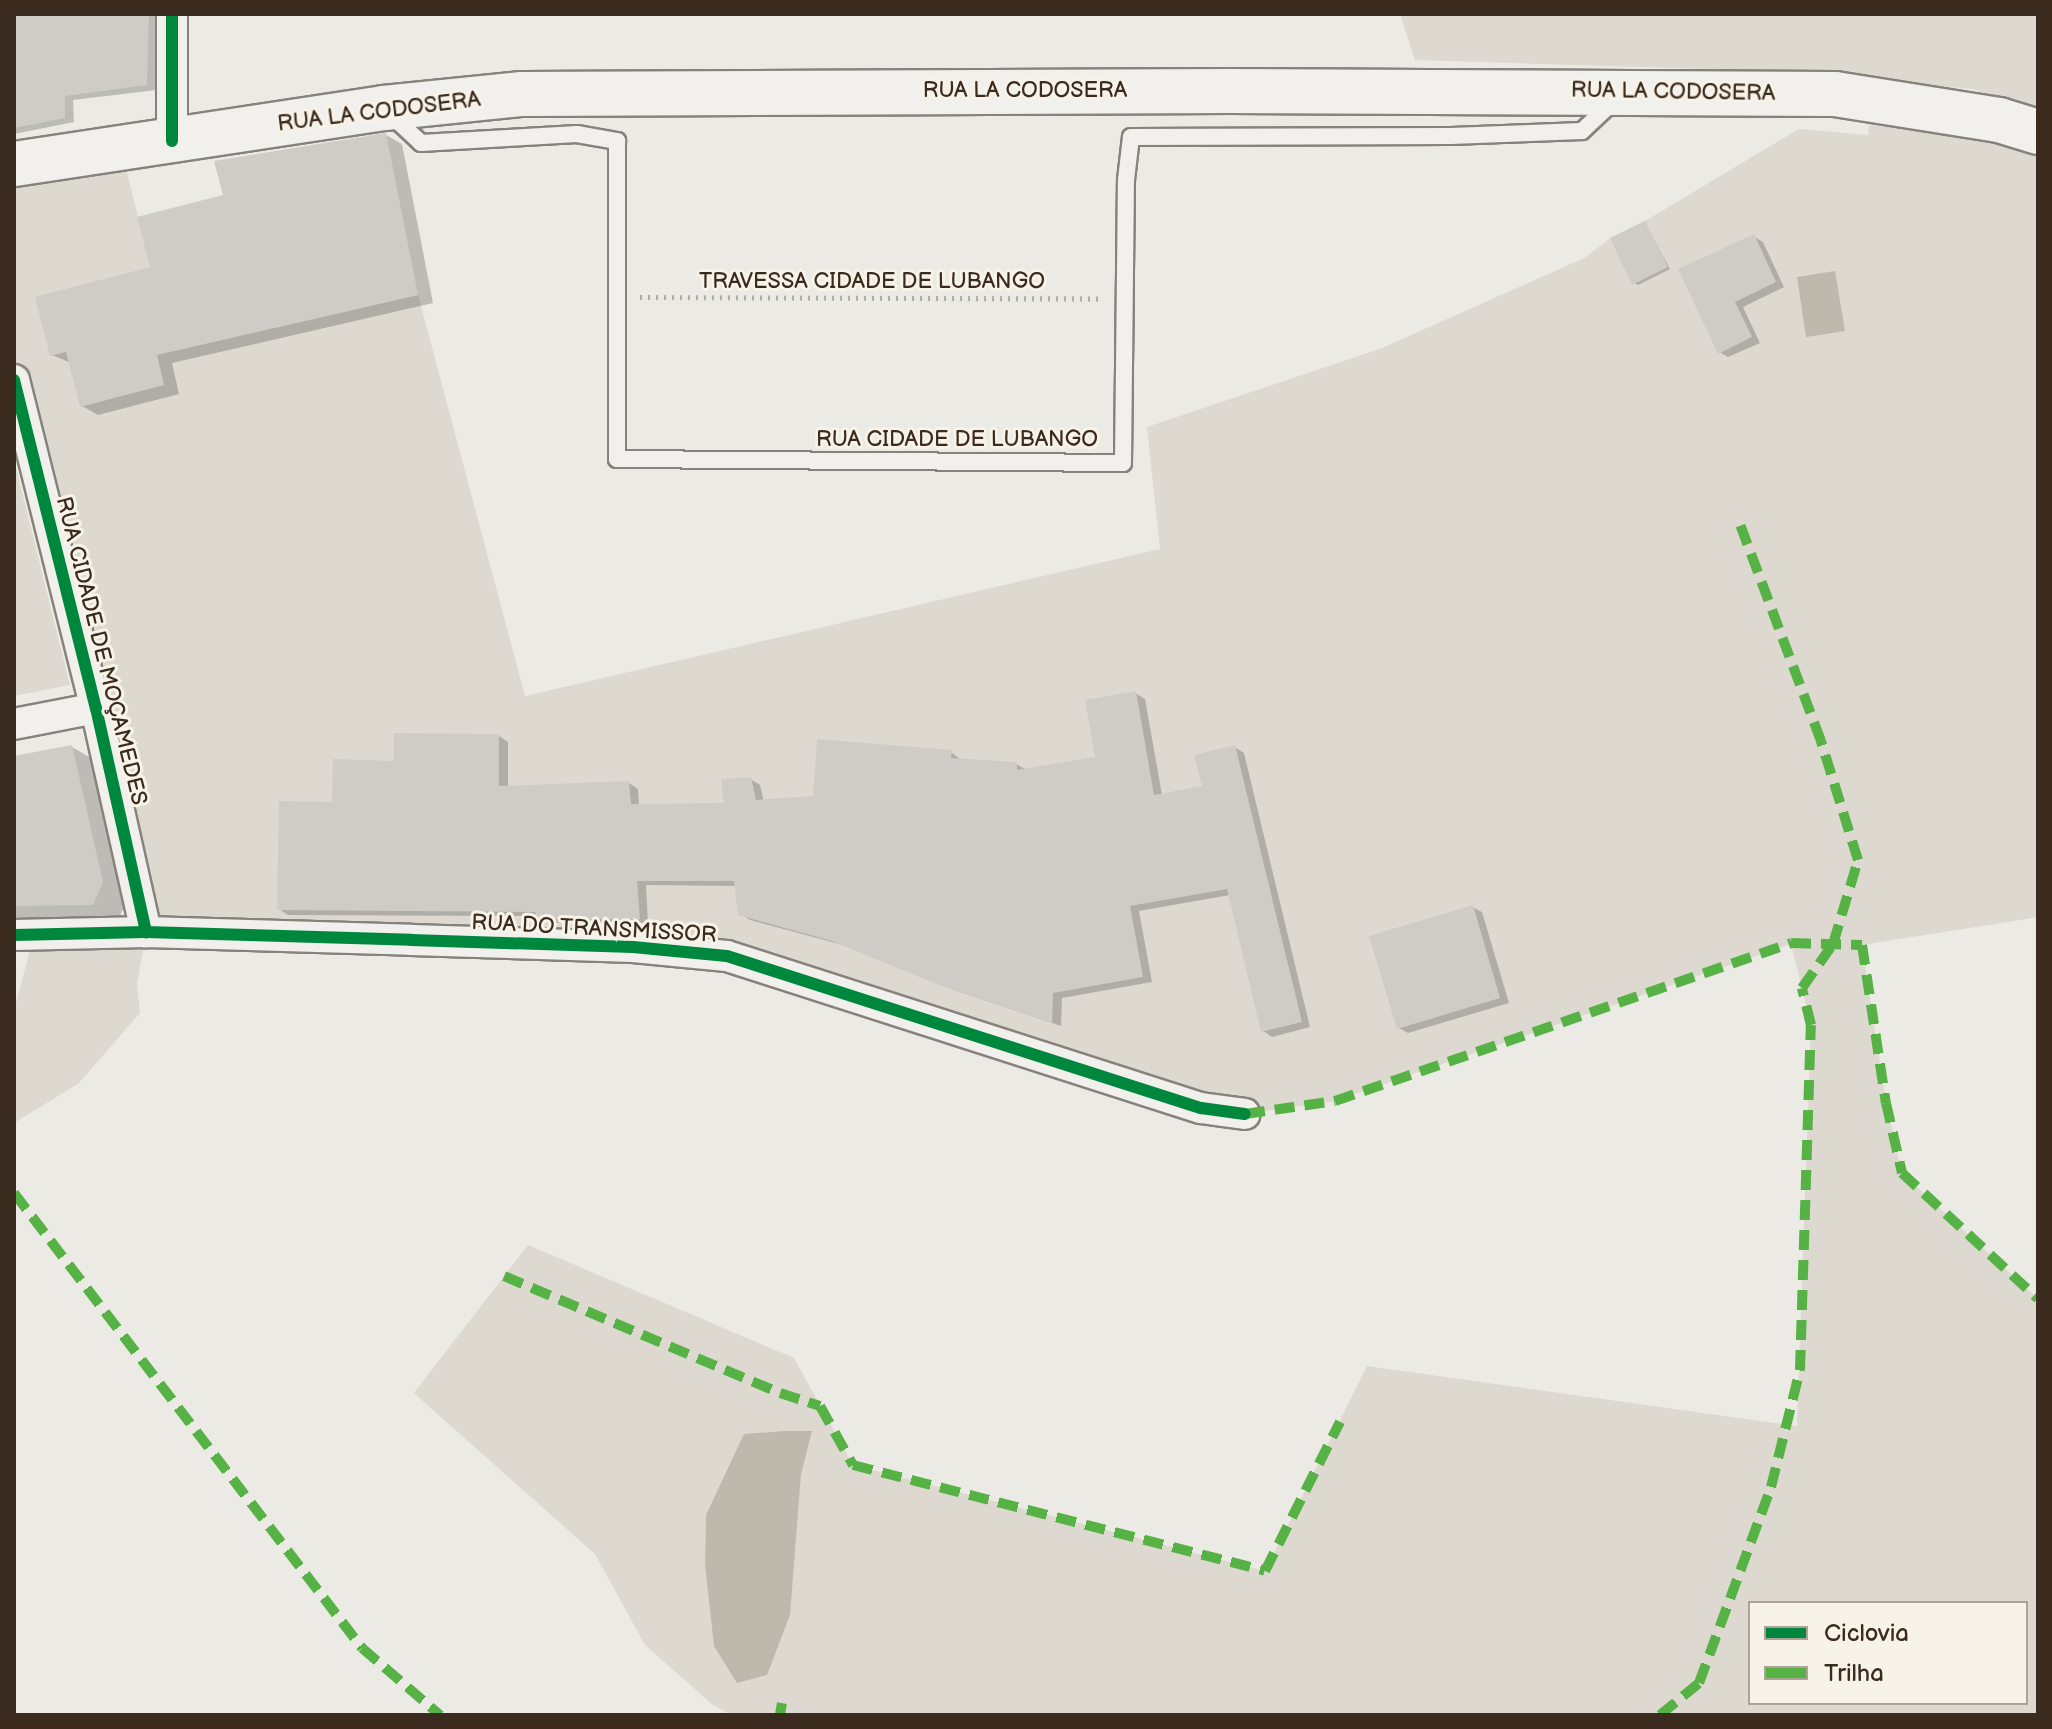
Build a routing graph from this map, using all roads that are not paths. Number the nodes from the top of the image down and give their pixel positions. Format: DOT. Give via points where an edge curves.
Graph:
graph roads {
  1 [pos="172,14"];
  2 [pos="1625,92"];
  3 [pos="384,108"];
  4 [pos="2038,132"];
  5 [pos="172,141"];
  6 [pos="14,164"];
  7 [pos="14,380"];
  8 [pos="96,708"];
  9 [pos="14,724"];
  10 [pos="146,932"];
  11 [pos="14,935"];
  12 [pos="1245,1114"];
  1 -- 5 [label="street"];
  2 -- 3 [label="main road, RUA LA CODOSERA" via="522,94"];
  2 -- 3 [label="lane, RUA CIDADE DE LUBANGO" via="1582,131 1131,137 1123,463 617,459 617,141 577,134 421,143"];
  2 -- 4 [label="main road, RUA LA CODOSERA" via="1835,94 1999,120"];
  3 -- 5 [label="main road, RUA LA CODOSERA"];
  5 -- 6 [label="main road, RUA LA CODOSERA"];
  7 -- 8 [label="street, RUA CIDADE DE MOÇAMEDES"];
  8 -- 9 [label="street"];
  8 -- 10 [label="street, RUA CIDADE DE MOÇAMEDES"];
  10 -- 11 [label="street, RUA DO TRANSMISSOR"];
  10 -- 12 [label="street, RUA DO TRANSMISSOR" via="633,947 727,956 1201,1108"];
}
